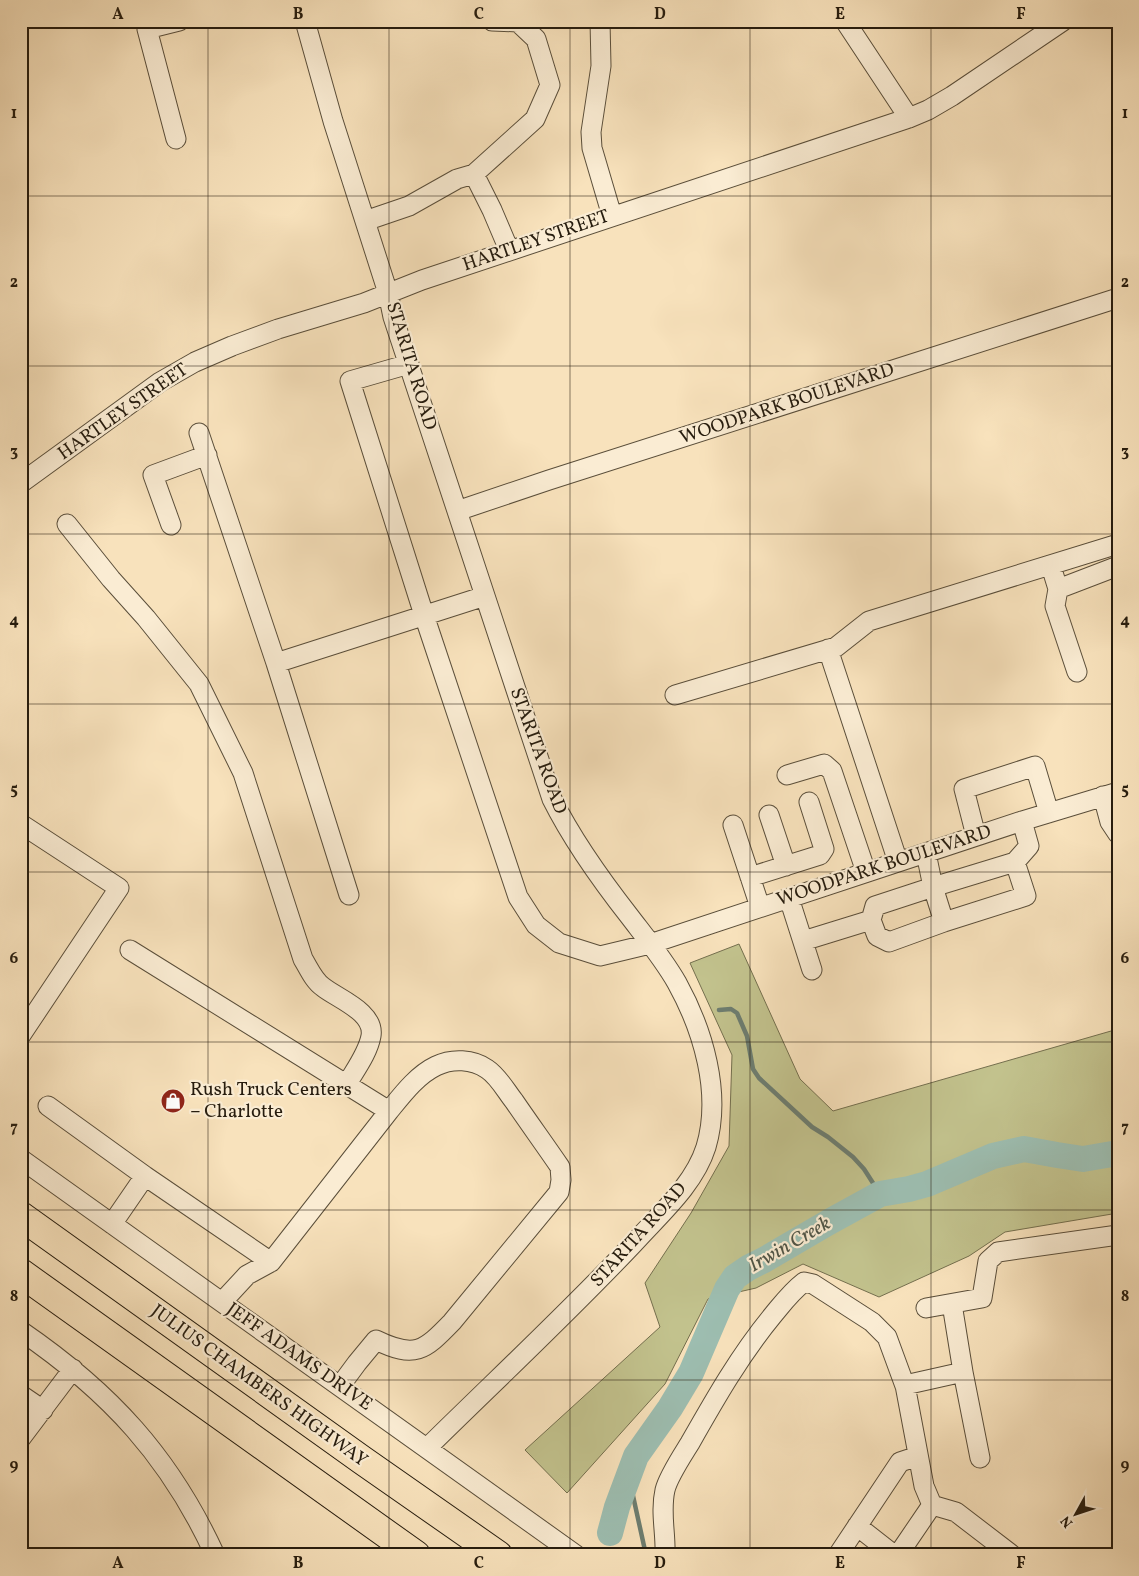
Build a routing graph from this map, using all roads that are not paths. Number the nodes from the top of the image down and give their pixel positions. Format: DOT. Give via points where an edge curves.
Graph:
graph roads {
  1 [pos="179,21"];
  2 [pos="305,21"];
  3 [pos="492,21"];
  4 [pos="600,21"];
  5 [pos="845,21"];
  6 [pos="1063,21"];
  7 [pos="909,118"];
  8 [pos="176,139"];
  9 [pos="474,174"];
  10 [pos="612,216"];
  11 [pos="365,221"];
  12 [pos="509,250"];
  13 [pos="388,293"];
  14 [pos="1118,298"];
  15 [pos="408,364"];
  16 [pos="200,433"];
  17 [pos="207,455"];
  18 [pos="21,483"];
  19 [pos="457,511"];
  20 [pos="67,524"];
  21 [pos="171,525"];
  22 [pos="1118,544"];
  23 [pos="1051,566"];
  24 [pos="1118,566"];
  25 [pos="1058,589"];
  26 [pos="485,596"];
  27 [pos="424,615"];
  28 [pos="828,649"];
  29 [pos="276,663"];
  30 [pos="1077,672"];
  31 [pos="675,695"];
  32 [pos="787,775"];
  33 [pos="1110,794"];
  34 [pos="809,802"];
  35 [pos="1049,813"];
  36 [pos="768,815"];
  37 [pos="1022,821"];
  38 [pos="21,824"];
  39 [pos="733,825"];
  40 [pos="1118,834"];
  41 [pos="976,836"];
  42 [pos="926,853"];
  43 [pos="898,862"];
  44 [pos="1015,862"];
  45 [pos="786,866"];
  46 [pos="866,872"];
  47 [pos="750,877"];
  48 [pos="933,887"];
  49 [pos="349,895"];
  50 [pos="789,898"];
  51 [pos="760,907"];
  52 [pos="871,920"];
  53 [pos="944,922"];
  54 [pos="803,941"];
  55 [pos="650,944"];
  56 [pos="130,950"];
  57 [pos="812,970"];
  58 [pos="21,1036"];
  59 [pos="346,1084"];
  60 [pos="48,1106"];
  61 [pos="389,1111"];
  62 [pos="21,1159"];
  63 [pos="145,1176"];
  64 [pos="21,1216"];
  65 [pos="112,1224"];
  66 [pos="1118,1235"];
  67 [pos="270,1262"];
  68 [pos="21,1273"];
  69 [pos="222,1302"];
  70 [pos="952,1304"];
  71 [pos="926,1308"];
  72 [pos="21,1331"];
  73 [pos="73,1369"];
  74 [pos="963,1372"];
  75 [pos="340,1386"];
  76 [pos="905,1386"];
  77 [pos="21,1395"];
  78 [pos="43,1410"];
  79 [pos="21,1438"];
  80 [pos="427,1448"];
  81 [pos="918,1456"];
  82 [pos="980,1458"];
  83 [pos="932,1505"];
  84 [pos="857,1526"];
  85 [pos="669,1552"];
  86 [pos="215,1555"];
  87 [pos="416,1555"];
  88 [pos="498,1555"];
  89 [pos="576,1555"];
  90 [pos="838,1555"];
  91 [pos="896,1555"];
  92 [pos="1012,1555"];
  1 -- 8 [label="street" via="147,29"];
  2 -- 11 [label="street, STARITA ROAD"];
  3 -- 9 [label="street" via="518,22 536,39 550,85 535,119"];
  4 -- 10 [label="street" via="601,66 591,132 592,148"];
  5 -- 7 [label="street"];
  6 -- 7 [label="street, HARTLEY STREET" via="952,96"];
  7 -- 10 [label="street, HARTLEY STREET"];
  9 -- 11 [label="street" via="456,179 409,206"];
  9 -- 12 [label="street"];
  10 -- 12 [label="street, HARTLEY STREET"];
  11 -- 13 [label="street, STARITA ROAD"];
  12 -- 13 [label="street, HARTLEY STREET"];
  13 -- 15 [label="street, STARITA ROAD"];
  13 -- 18 [label="street, HARTLEY STREET" via="269,332 195,362 160,382"];
  14 -- 19 [label="street, WOODPARK BOULEVARD"];
  15 -- 19 [label="street, STARITA ROAD"];
  15 -- 27 [label="street, WOODPARK BOULEVARD" via="350,381"];
  16 -- 17 [label="street"];
  17 -- 21 [label="street" via="153,475"];
  17 -- 29 [label="street"];
  19 -- 26 [label="street, STARITA ROAD"];
  20 -- 59 [label="street" via="199,684 243,773 303,959 321,986 362,1013 370,1022 371,1035 366,1052"];
  22 -- 23 [label="street"];
  23 -- 25 [label="street"];
  23 -- 28 [label="street" via="869,621 836,647"];
  24 -- 25 [label="street"];
  25 -- 30 [label="street" via="1055,606"];
  26 -- 27 [label="street"];
  26 -- 55 [label="street, STARITA ROAD" via="552,799 573,838"];
  27 -- 29 [label="street"];
  27 -- 55 [label="street, WOODPARK BOULEVARD" via="518,897 536,925 559,943 600,956"];
  28 -- 31 [label="street"];
  28 -- 43 [label="street"];
  29 -- 49 [label="street"];
  32 -- 46 [label="street" via="824,764 832,771"];
  33 -- 35 [label="street, WOODPARK BOULEVARD"];
  33 -- 40 [label="street" via="1110,822"];
  34 -- 45 [label="street" via="824,849 820,855"];
  35 -- 37 [label="street, WOODPARK BOULEVARD"];
  35 -- 41 [label="street" via="1035,766 964,789"];
  36 -- 45 [label="street"];
  37 -- 41 [label="street, WOODPARK BOULEVARD"];
  37 -- 44 [label="street" via="1029,846"];
  38 -- 58 [label="street" via="119,888"];
  39 -- 47 [label="street"];
  41 -- 42 [label="street, WOODPARK BOULEVARD"];
  42 -- 43 [label="street, WOODPARK BOULEVARD"];
  42 -- 48 [label="street"];
  43 -- 46 [label="street, WOODPARK BOULEVARD"];
  44 -- 48 [label="street"];
  44 -- 53 [label="street" via="1026,896"];
  45 -- 47 [label="street"];
  46 -- 50 [label="street, WOODPARK BOULEVARD"];
  47 -- 51 [label="street"];
  48 -- 52 [label="street" via="875,906"];
  48 -- 53 [label="street"];
  50 -- 51 [label="street, WOODPARK BOULEVARD"];
  50 -- 54 [label="street"];
  51 -- 55 [label="street, WOODPARK BOULEVARD"];
  52 -- 53 [label="street" via="877,936 889,942"];
  52 -- 54 [label="street"];
  54 -- 57 [label="street"];
  55 -- 80 [label="street, STARITA ROAD" via="690,1009 707,1066 711,1122 703,1155 679,1194 588,1292"];
  56 -- 59 [label="street"];
  59 -- 61 [label="street"];
  60 -- 63 [label="street"];
  61 -- 67 [label="street"];
  61 -- 75 [label="street" via="420,1077 436,1066 460,1060 476,1063 489,1070 504,1087 560,1167 559,1192 436,1339 420,1349 407,1352 376,1340"];
  62 -- 65 [label="street, JEFF ADAMS DRIVE"];
  63 -- 65 [label="street"];
  63 -- 67 [label="street"];
  64 -- 88 [label="highway, JULIUS CHAMBERS HIGHWAY"];
  65 -- 69 [label="street, JEFF ADAMS DRIVE"];
  66 -- 70 [label="street" via="998,1252 988,1261 982,1298"];
  67 -- 69 [label="street" via="247,1275"];
  68 -- 87 [label="highway"];
  69 -- 75 [label="street, JEFF ADAMS DRIVE"];
  70 -- 71 [label="street"];
  70 -- 74 [label="street"];
  72 -- 73 [label="street"];
  73 -- 78 [label="street"];
  73 -- 86 [label="street" via="128,1420 157,1456 200,1522"];
  74 -- 76 [label="street"];
  74 -- 82 [label="street"];
  75 -- 80 [label="street, JEFF ADAMS DRIVE"];
  76 -- 81 [label="street"];
  76 -- 85 [label="street" via="887,1337 872,1322 813,1284 804,1282 755,1337 677,1464 665,1489 663,1513"];
  77 -- 78 [label="street"];
  78 -- 79 [label="street"];
  80 -- 89 [label="street, JEFF ADAMS DRIVE"];
  81 -- 83 [label="street"];
  81 -- 84 [label="street" via="900,1462"];
  83 -- 91 [label="street"];
  83 -- 92 [label="street" via="956,1512"];
  84 -- 90 [label="street"];
  84 -- 91 [label="street"];
}
